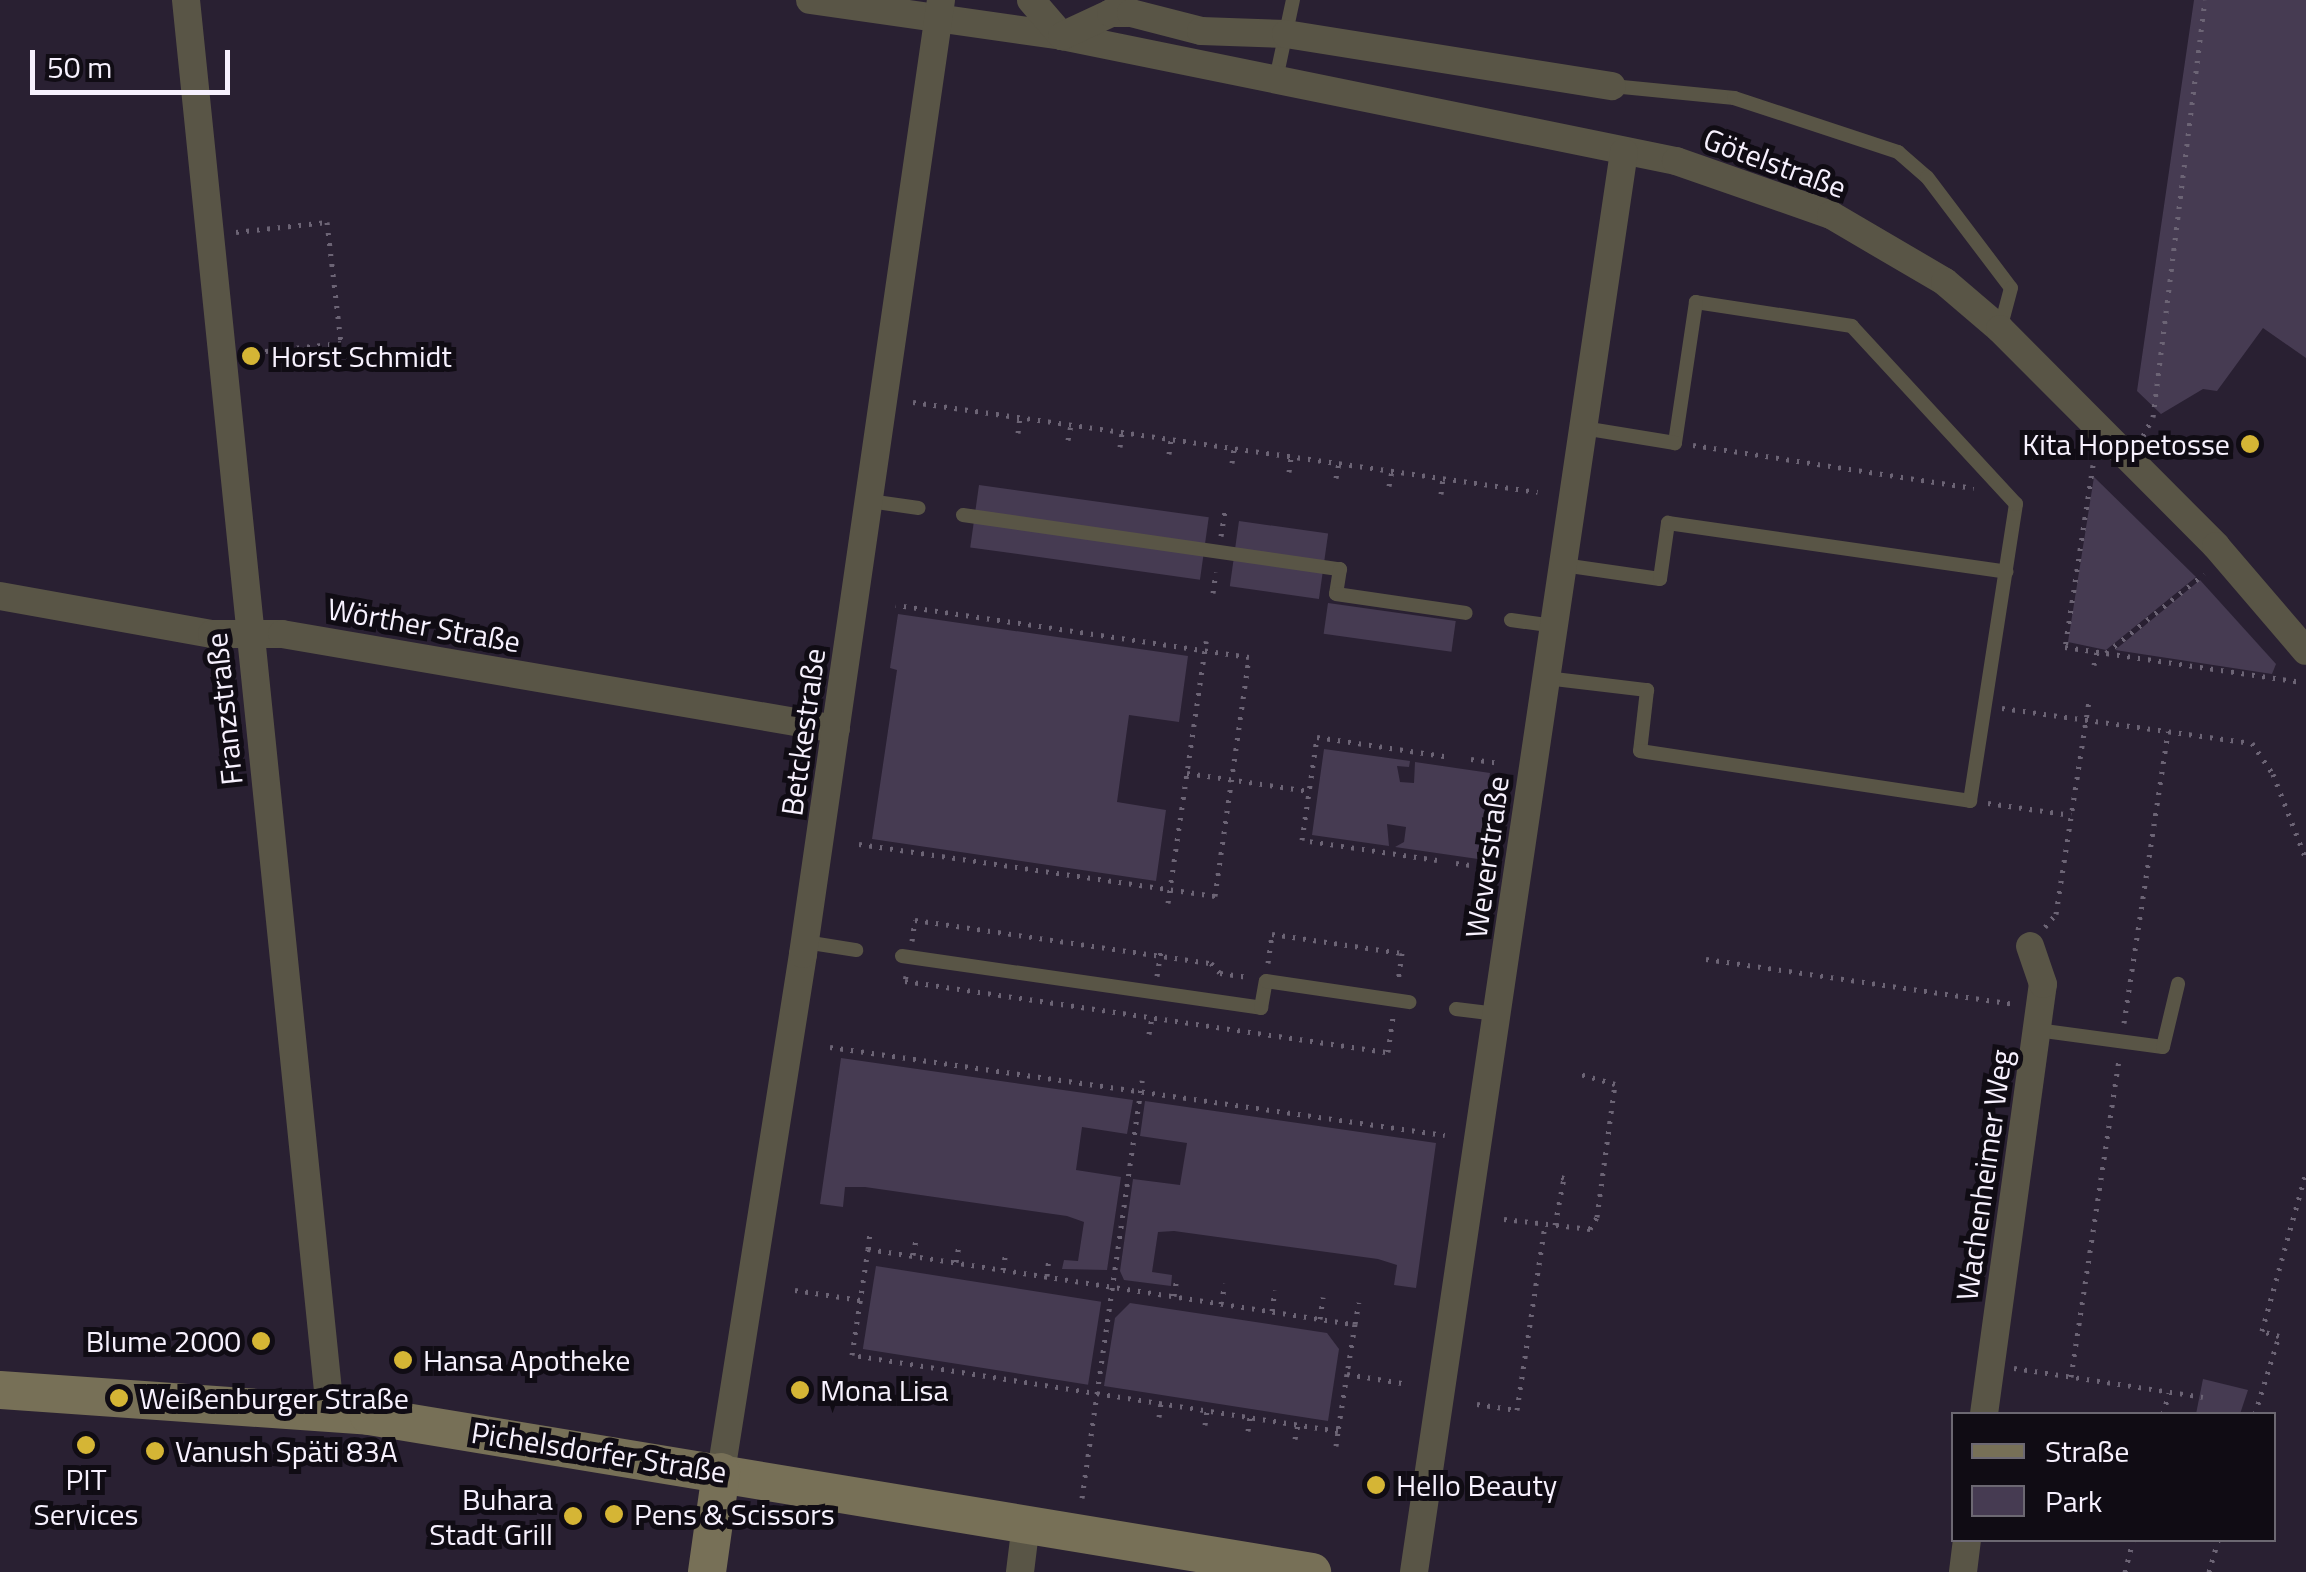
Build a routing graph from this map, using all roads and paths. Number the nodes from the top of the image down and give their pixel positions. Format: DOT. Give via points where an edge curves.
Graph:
graph roads {
  1 [pos="186,0"];
  2 [pos="810,0"];
  3 [pos="1031,0"];
  4 [pos="1293,0"];
  5 [pos="2205,0"];
  6 [pos="940,8"];
  7 [pos="1286,34"];
  8 [pos="1062,36"];
  9 [pos="1276,79"];
  10 [pos="1612,86"];
  11 [pos="1624,152"];
  12 [pos="236,232"];
  13 [pos="2000,329"];
  14 [pos="248,353"];
  15 [pos="913,402"];
  16 [pos="1020,417"];
  17 [pos="1070,424"];
  18 [pos="1583,428"];
  19 [pos="1018,432"];
  20 [pos="1122,432"];
  21 [pos="1171,439"];
  22 [pos="1068,440"];
  23 [pos="1675,443"];
  24 [pos="1120,448"];
  25 [pos="1234,448"];
  26 [pos="1169,454"];
  27 [pos="1291,456"];
  28 [pos="2130,460"];
  29 [pos="1339,463"];
  30 [pos="1232,464"];
  31 [pos="2092,465"];
  32 [pos="1392,471"];
  33 [pos="1290,472"];
  34 [pos="1336,478"];
  35 [pos="1443,478"];
  36 [pos="1389,486"];
  37 [pos="1538,492"];
  38 [pos="2005,492"];
  39 [pos="1441,494"];
  40 [pos="869,501"];
  41 [pos="919,508"];
  42 [pos="964,515"];
  43 [pos="1563,565"];
  44 [pos="2006,572"];
  45 [pos="2204,574"];
  46 [pos="0,596"];
  47 [pos="896,605"];
  48 [pos="1466,613"];
  49 [pos="1511,620"];
  50 [pos="1554,626"];
  51 [pos="249,633"];
  52 [pos="1206,641"];
  53 [pos="1204,650"];
  54 [pos="2306,651"];
  55 [pos="2096,652"];
  56 [pos="2106,653"];
  57 [pos="2094,665"];
  58 [pos="1546,678"];
  59 [pos="2301,682"];
  60 [pos="2089,702"];
  61 [pos="1985,705"];
  62 [pos="2086,720"];
  63 [pos="836,728"];
  64 [pos="1451,756"];
  65 [pos="1472,760"];
  66 [pos="1499,763"];
  67 [pos="1186,773"];
  68 [pos="1231,780"];
  69 [pos="1309,791"];
  70 [pos="1970,801"];
  71 [pos="2072,815"];
  72 [pos="860,844"];
  73 [pos="2306,859"];
  74 [pos="1437,860"];
  75 [pos="1456,862"];
  76 [pos="1484,867"];
  77 [pos="1170,889"];
  78 [pos="1168,903"];
  79 [pos="805,942"];
  80 [pos="2030,946"];
  81 [pos="856,950"];
  82 [pos="902,956"];
  83 [pos="1706,959"];
  84 [pos="1211,963"];
  85 [pos="1266,980"];
  86 [pos="2178,984"];
  87 [pos="1409,1002"];
  88 [pos="2023,1005"];
  89 [pos="1456,1008"];
  90 [pos="1496,1014"];
  91 [pos="2037,1030"];
  92 [pos="830,1047"];
  93 [pos="1581,1074"];
  94 [pos="1142,1080"];
  95 [pos="1140,1092"];
  96 [pos="1445,1136"];
  97 [pos="2306,1172"];
  98 [pos="1556,1176"];
  99 [pos="1504,1218"];
  100 [pos="1545,1224"];
  101 [pos="1555,1224"];
  102 [pos="870,1232"];
  103 [pos="916,1239"];
  104 [pos="958,1245"];
  105 [pos="868,1248"];
  106 [pos="1006,1251"];
  107 [pos="913,1256"];
  108 [pos="1049,1258"];
  109 [pos="956,1262"];
  110 [pos="1002,1270"];
  111 [pos="1047,1276"];
  112 [pos="1177,1276"];
  113 [pos="1224,1283"];
  114 [pos="1112,1287"];
  115 [pos="796,1290"];
  116 [pos="1275,1290"];
  117 [pos="1174,1296"];
  118 [pos="1323,1297"];
  119 [pos="860,1300"];
  120 [pos="1358,1302"];
  121 [pos="1221,1304"];
  122 [pos="1272,1312"];
  123 [pos="1320,1319"];
  124 [pos="1355,1324"];
  125 [pos="852,1355"];
  126 [pos="880,1359"];
  127 [pos="850,1366"];
  128 [pos="936,1368"];
  129 [pos="2011,1368"];
  130 [pos="878,1370"];
  131 [pos="1347,1374"];
  132 [pos="986,1376"];
  133 [pos="934,1380"];
  134 [pos="1036,1384"];
  135 [pos="1408,1384"];
  136 [pos="984,1388"];
  137 [pos="0,1390"];
  138 [pos="2169,1392"];
  139 [pos="1097,1393"];
  140 [pos="1034,1396"];
  141 [pos="2202,1397"];
  142 [pos="1161,1403"];
  143 [pos="1477,1404"];
  144 [pos="1207,1410"];
  145 [pos="330,1411"];
  146 [pos="1984,1412"];
  147 [pos="2164,1412"];
  148 [pos="2256,1412"];
  149 [pos="1159,1417"];
  150 [pos="1250,1417"];
  151 [pos="1298,1424"];
  152 [pos="1205,1425"];
  153 [pos="1338,1431"];
  154 [pos="1248,1432"];
  155 [pos="1295,1439"];
  156 [pos="1336,1446"];
  157 [pos="721,1472"];
  158 [pos="1082,1498"];
  159 [pos="1026,1524"];
  160 [pos="1967,1542"];
  161 [pos="2132,1542"];
  162 [pos="2217,1542"];
  163 [pos="707,1572"];
  164 [pos="1020,1572"];
  165 [pos="1312,1572"];
  166 [pos="1414,1572"];
  167 [pos="1963,1572"];
  168 [pos="2125,1572"];
  169 [pos="2209,1572"];
  1 -- 51 [label="street, Franzstraße"];
  2 -- 6 [label="street, Götelstraße"];
  3 -- 8 [label="street"];
  4 -- 7 [label="lane"];
  5 -- 28 [label="path" via="2153,416"];
  6 -- 8 [label="street, Götelstraße"];
  6 -- 40 [label="street, Betckestraße"];
  7 -- 8 [label="street" via="1202,31 1131,12 1111,13"];
  7 -- 9 [label="lane"];
  7 -- 10 [label="street"];
  8 -- 9 [label="street, Götelstraße"];
  9 -- 11 [label="street, Götelstraße"];
  10 -- 13 [label="lane" via="1734,98 1898,152 1927,177 2011,288"];
  11 -- 13 [label="street, Götelstraße" via="1764,186 1830,215 1946,282"];
  11 -- 18 [label="street, Weverstraße"];
  12 -- 14 [label="path" via="327,222 340,342"];
  13 -- 28 [label="street, Götelstraße"];
  15 -- 16 [label="path"];
  16 -- 17 [label="path"];
  16 -- 19 [label="path"];
  17 -- 20 [label="path"];
  17 -- 22 [label="path"];
  18 -- 23 [label="lane"];
  18 -- 43 [label="street, Weverstraße"];
  20 -- 21 [label="path"];
  20 -- 24 [label="path"];
  21 -- 25 [label="path"];
  21 -- 26 [label="path"];
  23 -- 38 [label="path"];
  23 -- 38 [label="lane" via="1696,302 1852,326"];
  25 -- 27 [label="path"];
  25 -- 30 [label="path"];
  27 -- 29 [label="path"];
  27 -- 33 [label="path"];
  28 -- 54 [label="street, Götelstraße"];
  29 -- 32 [label="path"];
  29 -- 34 [label="path"];
  31 -- 55 [label="path" via="2064,647"];
  32 -- 35 [label="path"];
  32 -- 36 [label="path"];
  35 -- 37 [label="path"];
  35 -- 39 [label="path"];
  38 -- 44 [label="lane" via="2016,504"];
  40 -- 41 [label="lane"];
  40 -- 63 [label="street, Betckestraße"];
  42 -- 48 [label="lane" via="1340,569 1336,594"];
  43 -- 44 [label="lane" via="1660,578 1668,523"];
  43 -- 50 [label="street, Weverstraße"];
  44 -- 61 [label="lane"];
  45 -- 56 [label="path"];
  46 -- 51 [label="street, Wörther Straße" via="212,634"];
  47 -- 53 [label="path"];
  49 -- 50 [label="lane"];
  50 -- 58 [label="street, Weverstraße"];
  51 -- 63 [label="street, Wörther Straße"];
  51 -- 145 [label="street, Franzstraße"];
  52 -- 53 [label="path"];
  53 -- 67 [label="path"];
  53 -- 68 [label="path" via="1250,656"];
  55 -- 56 [label="path"];
  55 -- 57 [label="path"];
  56 -- 59 [label="path"];
  58 -- 70 [label="lane" via="1646,690 1640,750"];
  58 -- 90 [label="street, Weverstraße"];
  60 -- 62 [label="path"];
  61 -- 62 [label="path"];
  61 -- 70 [label="lane"];
  62 -- 71 [label="path"];
  62 -- 73 [label="path" via="2252,743 2273,774"];
  63 -- 79 [label="street, Betckestraße"];
  64 -- 69 [label="path" via="1317,737"];
  65 -- 66 [label="path"];
  67 -- 68 [label="path"];
  67 -- 77 [label="path"];
  68 -- 69 [label="path"];
  68 -- 77 [label="path" via="1215,896"];
  69 -- 74 [label="path" via="1302,840"];
  70 -- 71 [label="path"];
  71 -- 80 [label="path" via="2056,914"];
  72 -- 77 [label="path"];
  75 -- 76 [label="path"];
  77 -- 78 [label="path"];
  79 -- 81 [label="lane"];
  79 -- 157 [label="street, Betckestraße"];
  80 -- 91 [label="street, Wachenheimer Weg" via="2043,984"];
  82 -- 87 [label="lane" via="1261,1008 1266,981"];
  83 -- 88 [label="path"];
  84 -- 85 [label="path" via="1220,973"];
  86 -- 91 [label="lane" via="2162,1048"];
  89 -- 90 [label="lane"];
  90 -- 166 [label="street, Weverstraße"];
  91 -- 146 [label="street, Wachenheimer Weg"];
  92 -- 95 [label="path"];
  93 -- 101 [label="path" via="1615,1084 1598,1217 1590,1229"];
  94 -- 95 [label="path"];
  95 -- 96 [label="path"];
  95 -- 114 [label="path"];
  97 -- 148 [label="path" via="2262,1331 2279,1336"];
  98 -- 101 [label="path" via="1564,1178"];
  99 -- 100 [label="path"];
  100 -- 101 [label="path"];
  100 -- 143 [label="path" via="1517,1410"];
  102 -- 105 [label="path"];
  103 -- 107 [label="path"];
  104 -- 109 [label="path"];
  105 -- 107 [label="path"];
  105 -- 119 [label="path"];
  106 -- 110 [label="path"];
  107 -- 109 [label="path"];
  108 -- 111 [label="path"];
  109 -- 110 [label="path"];
  110 -- 111 [label="path"];
  111 -- 114 [label="path"];
  112 -- 117 [label="path"];
  113 -- 121 [label="path"];
  114 -- 117 [label="path"];
  114 -- 139 [label="path"];
  115 -- 119 [label="path"];
  116 -- 122 [label="path"];
  117 -- 121 [label="path"];
  118 -- 123 [label="path"];
  119 -- 125 [label="path"];
  120 -- 124 [label="path"];
  121 -- 122 [label="path"];
  122 -- 123 [label="path"];
  123 -- 124 [label="path"];
  124 -- 131 [label="path"];
  125 -- 126 [label="path"];
  125 -- 127 [label="path"];
  126 -- 128 [label="path"];
  126 -- 130 [label="path"];
  128 -- 132 [label="path"];
  128 -- 133 [label="path"];
  129 -- 138 [label="path"];
  131 -- 135 [label="path"];
  131 -- 153 [label="path"];
  132 -- 134 [label="path"];
  132 -- 136 [label="path"];
  134 -- 139 [label="path"];
  134 -- 140 [label="path"];
  137 -- 145 [label="street, Pichelsdorfer Straße"];
  138 -- 141 [label="path"];
  138 -- 147 [label="path"];
  139 -- 142 [label="path"];
  139 -- 158 [label="path"];
  142 -- 144 [label="path"];
  142 -- 149 [label="path"];
  144 -- 150 [label="path"];
  144 -- 152 [label="path"];
  145 -- 157 [label="street, Pichelsdorfer Straße"];
  150 -- 151 [label="path"];
  150 -- 154 [label="path"];
  151 -- 153 [label="path"];
  151 -- 155 [label="path"];
  153 -- 156 [label="path"];
  157 -- 159 [label="street, Pichelsdorfer Straße"];
  157 -- 163 [label="street"];
  159 -- 164 [label="street"];
  159 -- 165 [label="street, Pichelsdorfer Straße"];
  160 -- 167 [label="street"];
  161 -- 168 [label="path"];
  162 -- 169 [label="path"];
}
